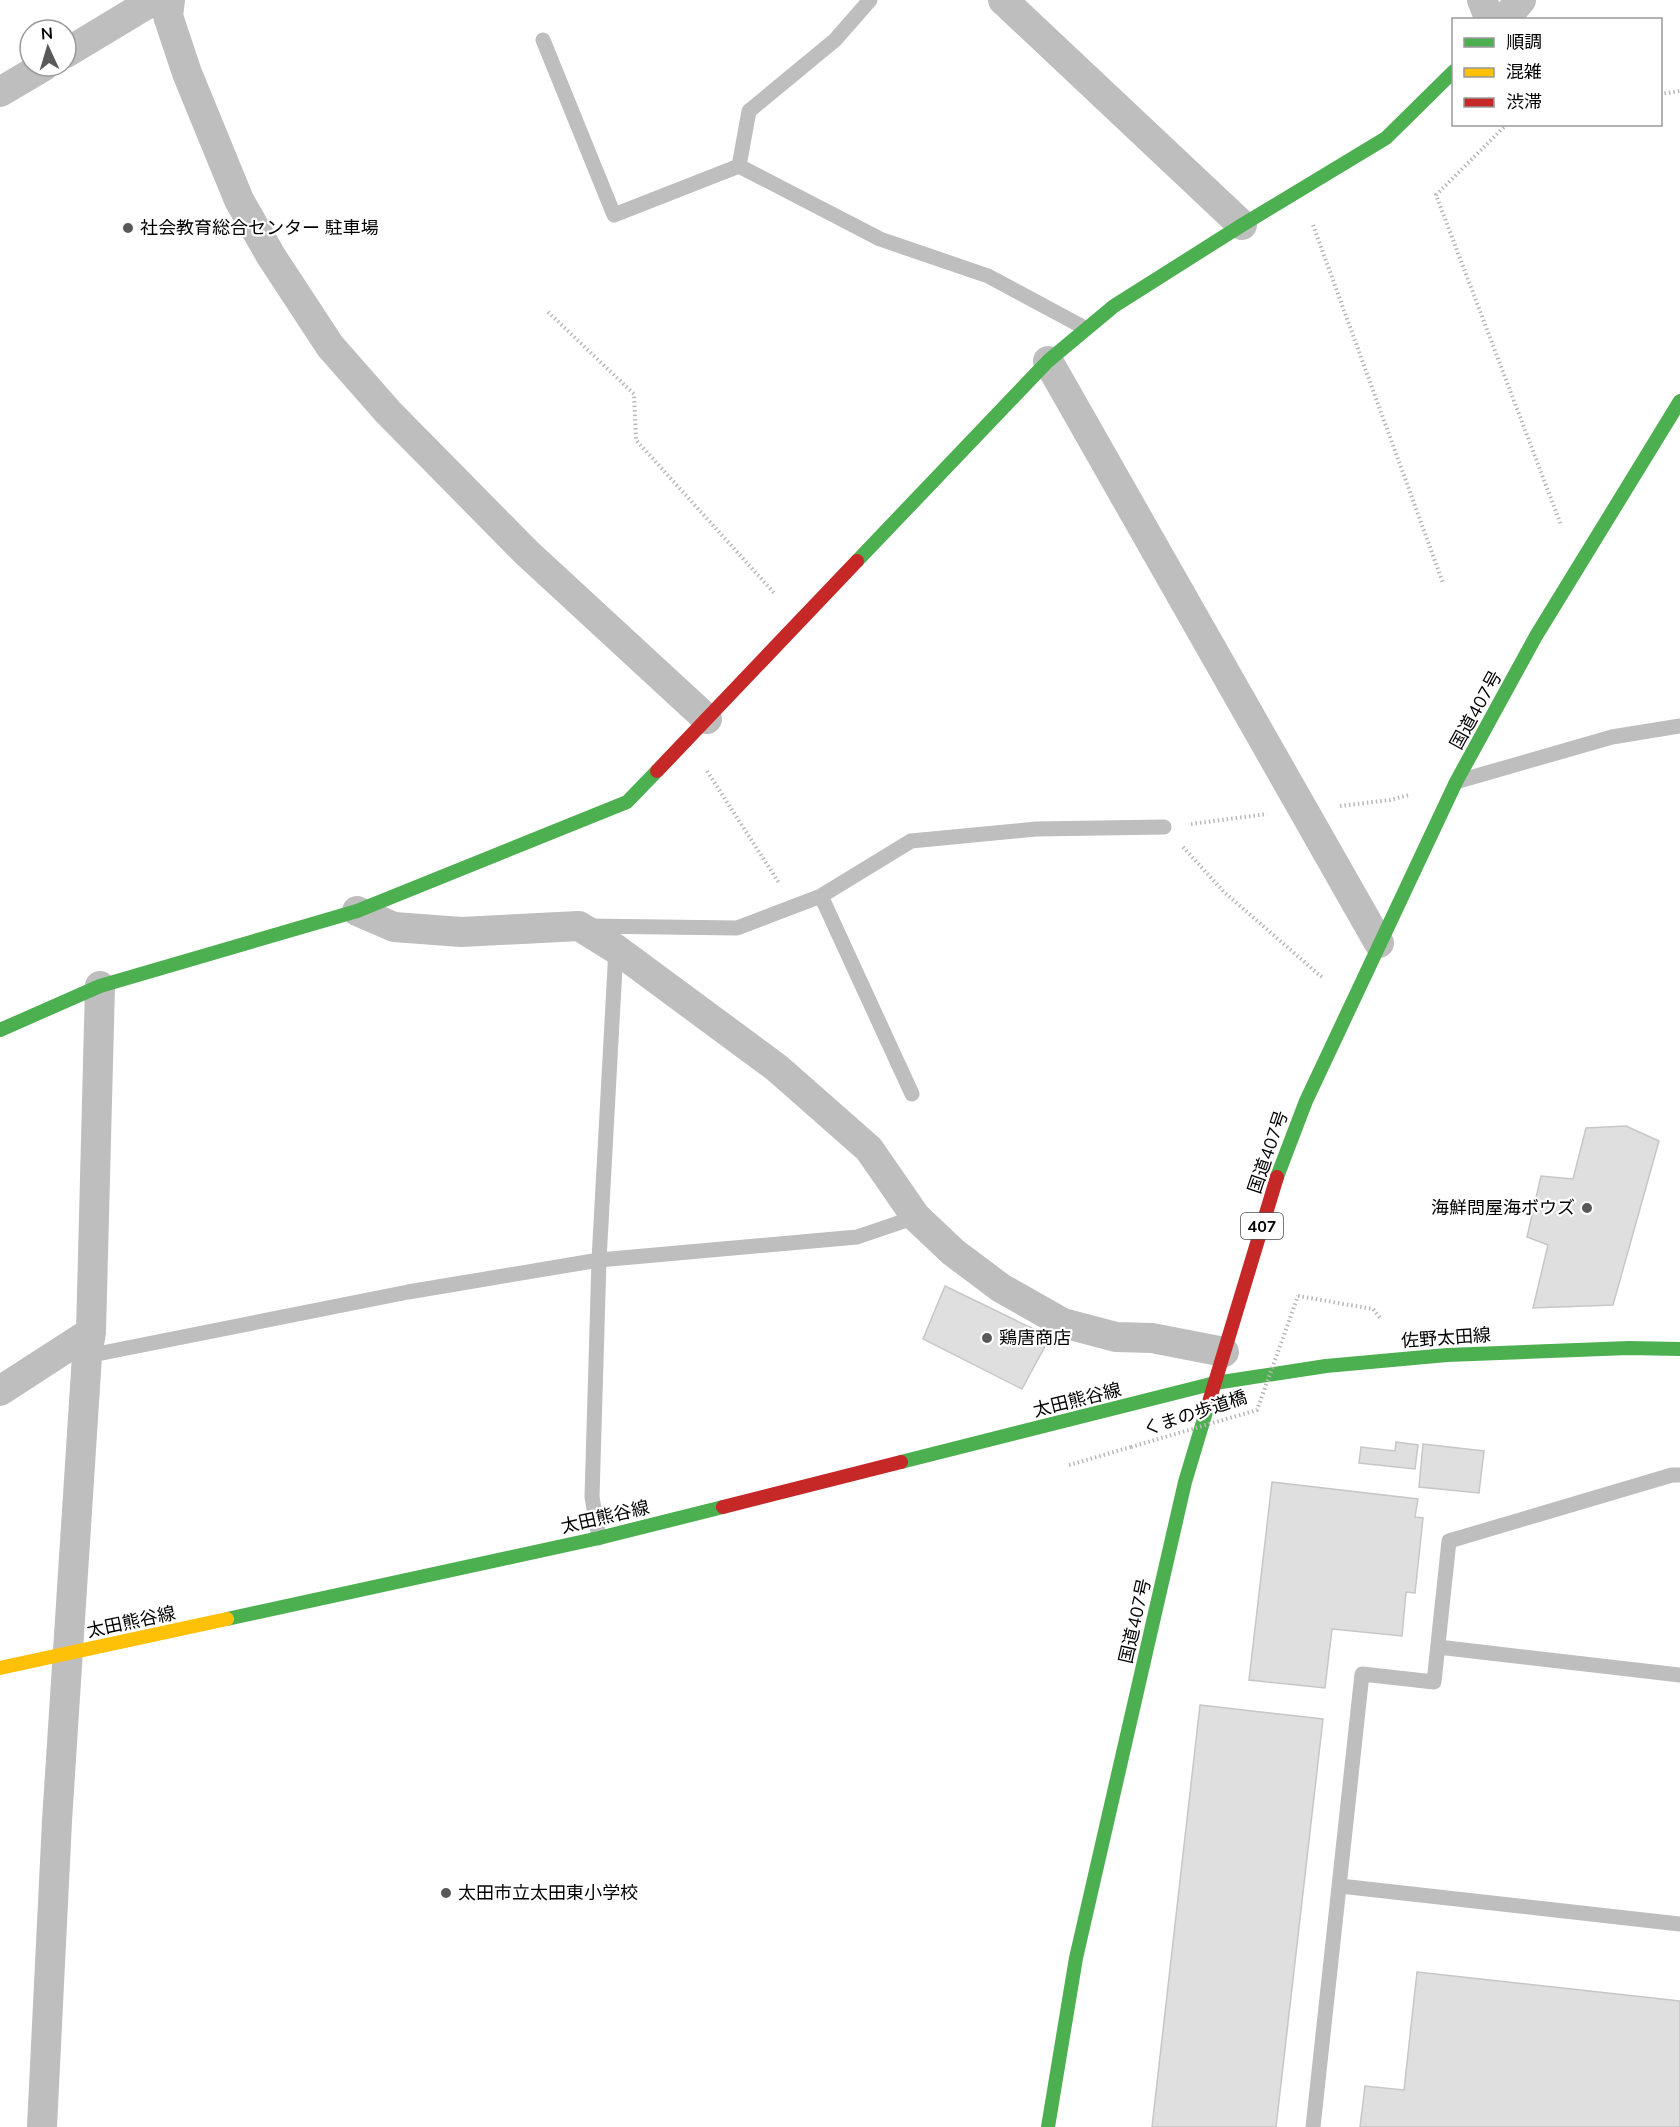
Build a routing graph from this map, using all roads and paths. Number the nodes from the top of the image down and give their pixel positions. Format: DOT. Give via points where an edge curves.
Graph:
graph roads {
  1 [pos="154,0"];
  2 [pos="170,0"];
  3 [pos="870,0"];
  4 [pos="1003,0"];
  5 [pos="1482,0"];
  6 [pos="1521,0"];
  7 [pos="1489,18"];
  8 [pos="1506,18"];
  9 [pos="543,40"];
  10 [pos="78,46"];
  11 [pos="1452,73"];
  12 [pos="24,78"];
  13 [pos="1680,91"];
  14 [pos="0,92"];
  15 [pos="1662,94"];
  16 [pos="1505,126"];
  17 [pos="739,166"];
  18 [pos="1300,190"];
  19 [pos="1242,225"];
  20 [pos="548,312"];
  21 [pos="1085,328"];
  22 [pos="1048,361"];
  23 [pos="1680,401"];
  24 [pos="1578,567"];
  25 [pos="1443,584"];
  26 [pos="800,621"];
  27 [pos="1680,726"];
  28 [pos="697,729"];
  29 [pos="1456,782"];
  30 [pos="1303,810"];
  31 [pos="1164,827"];
  32 [pos="821,896"];
  33 [pos="794,906"];
  34 [pos="357,911"];
  35 [pos="579,926"];
  36 [pos="1379,943"];
  37 [pos="616,950"];
  38 [pos="100,986"];
  39 [pos="1350,1003"];
  40 [pos="0,1030"];
  41 [pos="912,1094"];
  42 [pos="916,1217"];
  43 [pos="599,1260"];
  44 [pos="1381,1319"];
  45 [pos="89,1344"];
  46 [pos="1680,1349"];
  47 [pos="1224,1352"];
  48 [pos="1215,1383"];
  49 [pos="0,1391"];
  50 [pos="1069,1465"];
  51 [pos="1680,1475"];
  52 [pos="599,1538"];
  53 [pos="1438,1647"];
  54 [pos="67,1654"];
  55 [pos="0,1668"];
  56 [pos="1680,1675"];
  57 [pos="1340,1886"];
  58 [pos="1680,1924"];
  59 [pos="42,2127"];
  60 [pos="1048,2127"];
  61 [pos="1313,2127"];
  1 -- 10 [label="street"];
  2 -- 28 [label="street" via="168,16 188,74 239,200 330,346 388,412"];
  3 -- 17 [label="lane" via="835,40 749,111"];
  4 -- 19 [label="street"];
  5 -- 7 [label="street"];
  6 -- 8 [label="street"];
  9 -- 17 [label="lane" via="614,215"];
  11 -- 18 [label="main road" via="1386,138"];
  12 -- 14 [label="street"];
  13 -- 15 [label="path"];
  16 -- 24 [label="path" via="1436,195"];
  17 -- 21 [label="lane" via="880,239 988,276"];
  18 -- 19 [label="main road"];
  18 -- 25 [label="path"];
  19 -- 21 [label="main road"];
  20 -- 26 [label="path" via="634,394 636,440"];
  21 -- 22 [label="main road"];
  22 -- 26 [label="main road"];
  22 -- 30 [label="street"];
  23 -- 24 [label="main road, 国道407号 / 407"];
  24 -- 29 [label="main road, 国道407号 / 407"];
  26 -- 28 [label="main road"];
  27 -- 29 [label="lane" via="1612,737"];
  28 -- 33 [label="path"];
  28 -- 34 [label="main road" via="627,802"];
  29 -- 30 [label="path" via="1390,800"];
  29 -- 36 [label="main road, 国道407号 / 407"];
  30 -- 31 [label="path"];
  30 -- 36 [label="street"];
  31 -- 32 [label="lane" via="1036,830 911,841"];
  31 -- 39 [label="path" via="1224,892"];
  32 -- 33 [label="lane"];
  32 -- 41 [label="lane"];
  33 -- 35 [label="lane" via="737,928"];
  34 -- 35 [label="street" via="394,927 461,932"];
  34 -- 38 [label="main road"];
  35 -- 37 [label="street"];
  36 -- 39 [label="main road, 国道407号 / 407"];
  37 -- 42 [label="street" via="777,1068 869,1149"];
  37 -- 43 [label="lane"];
  38 -- 40 [label="main road"];
  38 -- 45 [label="street"];
  39 -- 47 [label="main road, 国道407号 / 407" via="1305,1101 1280,1168"];
  42 -- 43 [label="lane" via="857,1237"];
  42 -- 47 [label="street" via="952,1252 1001,1288 1063,1323 1116,1337 1152,1338"];
  43 -- 45 [label="lane"];
  43 -- 52 [label="lane" via="592,1497"];
  44 -- 50 [label="path, くまの歩道橋, bridge" via="1373,1309 1299,1296 1257,1410"];
  45 -- 49 [label="street"];
  45 -- 54 [label="street"];
  46 -- 48 [label="main road, 佐野太田線" via="1447,1354 1326,1366"];
  47 -- 48 [label="main road, 国道407号 / 407"];
  48 -- 52 [label="main road, 太田熊谷線"];
  48 -- 60 [label="main road, 国道407号 / 407" via="1185,1482 1078,1946"];
  51 -- 53 [label="lane" via="1449,1541"];
  52 -- 54 [label="main road, 太田熊谷線"];
  53 -- 56 [label="lane"];
  53 -- 57 [label="lane" via="1434,1682 1362,1674"];
  54 -- 55 [label="main road, 太田熊谷線"];
  54 -- 59 [label="street"];
  57 -- 58 [label="lane"];
  57 -- 61 [label="lane"];
}
